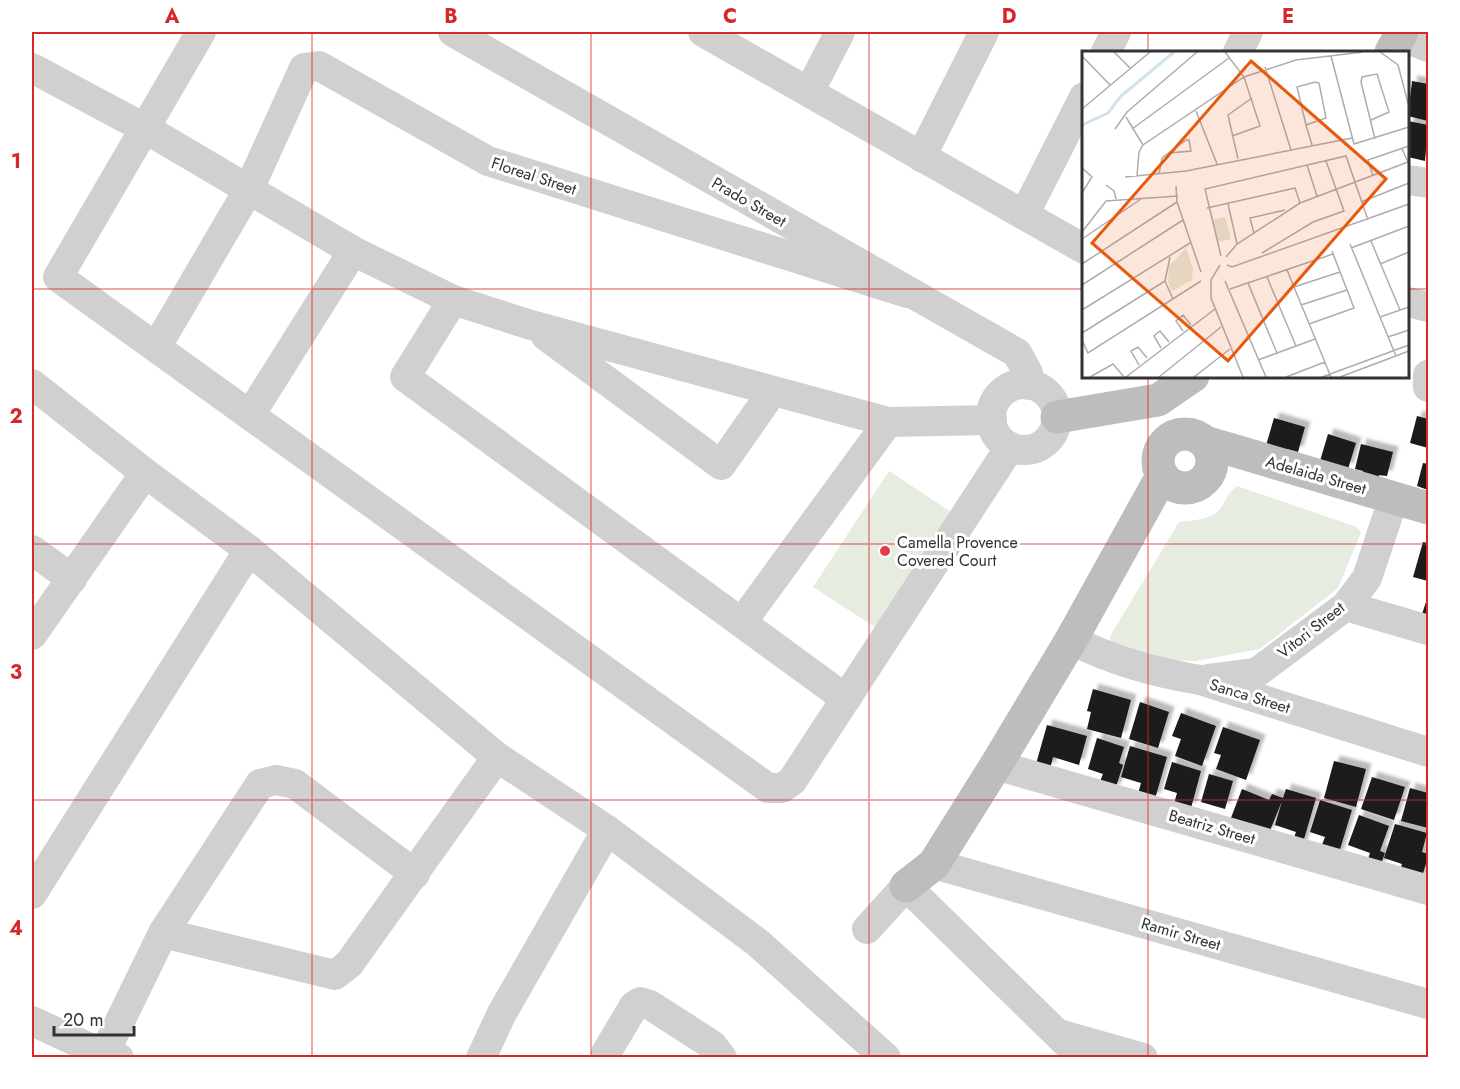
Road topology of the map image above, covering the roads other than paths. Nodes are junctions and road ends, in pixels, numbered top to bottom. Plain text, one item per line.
1 (201, 32) edge
2 (453, 32) edge
3 (703, 32) edge
4 (840, 32) edge
5 (984, 32) edge
6 (1116, 32) edge
7 (1248, 32) edge
8 (1106, 51) edge
9 (1238, 51) edge
10 (34, 76) edge
11 (809, 92) junction
12 (1082, 99) edge
13 (146, 129) junction
14 (921, 157) junction
15 (1409, 180) edge
16 (1428, 183) edge
17 (249, 189) junction
18 (1024, 215) junction
19 (1082, 248) edge
20 (353, 251) junction
21 (907, 293) junction
22 (453, 300) junction
23 (1409, 302) edge
24 (1428, 307) edge
25 (531, 325) junction
26 (157, 346) junction
27 (1428, 375) edge
28 (1190, 378) edge
29 (32, 384) edge
30 (1028, 385) junction
31 (1428, 387) edge
32 (772, 392) junction
33 (1158, 400) junction
34 (250, 415) junction
35 (1057, 417) junction
36 (992, 420) junction
37 (888, 422) junction
38 (1190, 439) junction
39 (1010, 447) junction
40 (145, 473) junction
41 (1162, 476) junction
42 (1394, 497) junction
43 (1428, 507) edge
44 (32, 550) edge
45 (249, 550) junction
46 (72, 579) junction
47 (1346, 606) junction
48 (742, 622) junction
49 (1428, 630) edge
50 (32, 635) edge
51 (1071, 640) junction
52 (1200, 680) junction
53 (846, 699) junction
54 (1428, 752) edge
55 (497, 757) junction
56 (996, 765) junction
57 (607, 830) junction
58 (934, 864) junction
59 (415, 874) junction
60 (906, 886) junction
61 (1428, 890) edge
62 (32, 894) edge
63 (867, 929) dead end
64 (163, 933) junction
65 (1428, 1004) edge
66 (32, 1021) edge
67 (1062, 1035) junction
68 (108, 1056) edge
69 (882, 1056) edge
70 (481, 1058) edge
71 (608, 1058) edge
72 (722, 1058) edge
73 (1082, 1058) edge
74 (1143, 1058) edge

1 - 13 street
2 - 21 street, Prado Street
3 - 11 street
4 - 11 street
5 - 14 street
6 - 8 street
7 - 9 street
10 - 13 street
11 - 14 street
12 - 18 street
13 - 17 street
13 - 26 street
14 - 18 street
15 - 16 street
17 - 20 street
17 - 21 street, Floreal Street
17 - 26 street
18 - 19 street
20 - 22 street
20 - 34 street
21 - 30 street, Prado Street
22 - 25 street
22 - 48 street
23 - 24 street
25 - 32 street
25 - 32 street
26 - 34 street
27 - 31 street
28 - 33 street
29 - 40 street
30 - 35 street
30 - 36 street
32 - 37 street
33 - 35 street
33 - 38 street
34 - 53 street
35 - 39 street
36 - 37 street
36 - 39 street
37 - 48 street
38 - 41 street
38 - 41 street
38 - 42 street, Adelaida Street
39 - 53 street
40 - 45 street
40 - 46 street
41 - 51 street
42 - 43 street, Adelaida Street
42 - 47 street, Vitori Street
44 - 46 street
45 - 55 street
45 - 62 street
46 - 50 street
47 - 49 street
47 - 52 street, Vitori Street
48 - 53 street
51 - 52 street, Sanca Street
51 - 56 street
52 - 54 street, Sanca Street
55 - 57 street
55 - 59 street
56 - 58 street
56 - 61 street, Beatriz Street
57 - 69 street
57 - 70 street
58 - 60 street
58 - 65 street, Ramir Street
59 - 64 street
59 - 64 street
60 - 63 street
60 - 67 street
64 - 68 street
66 - 68 street
67 - 73 street
67 - 74 street
71 - 72 street

